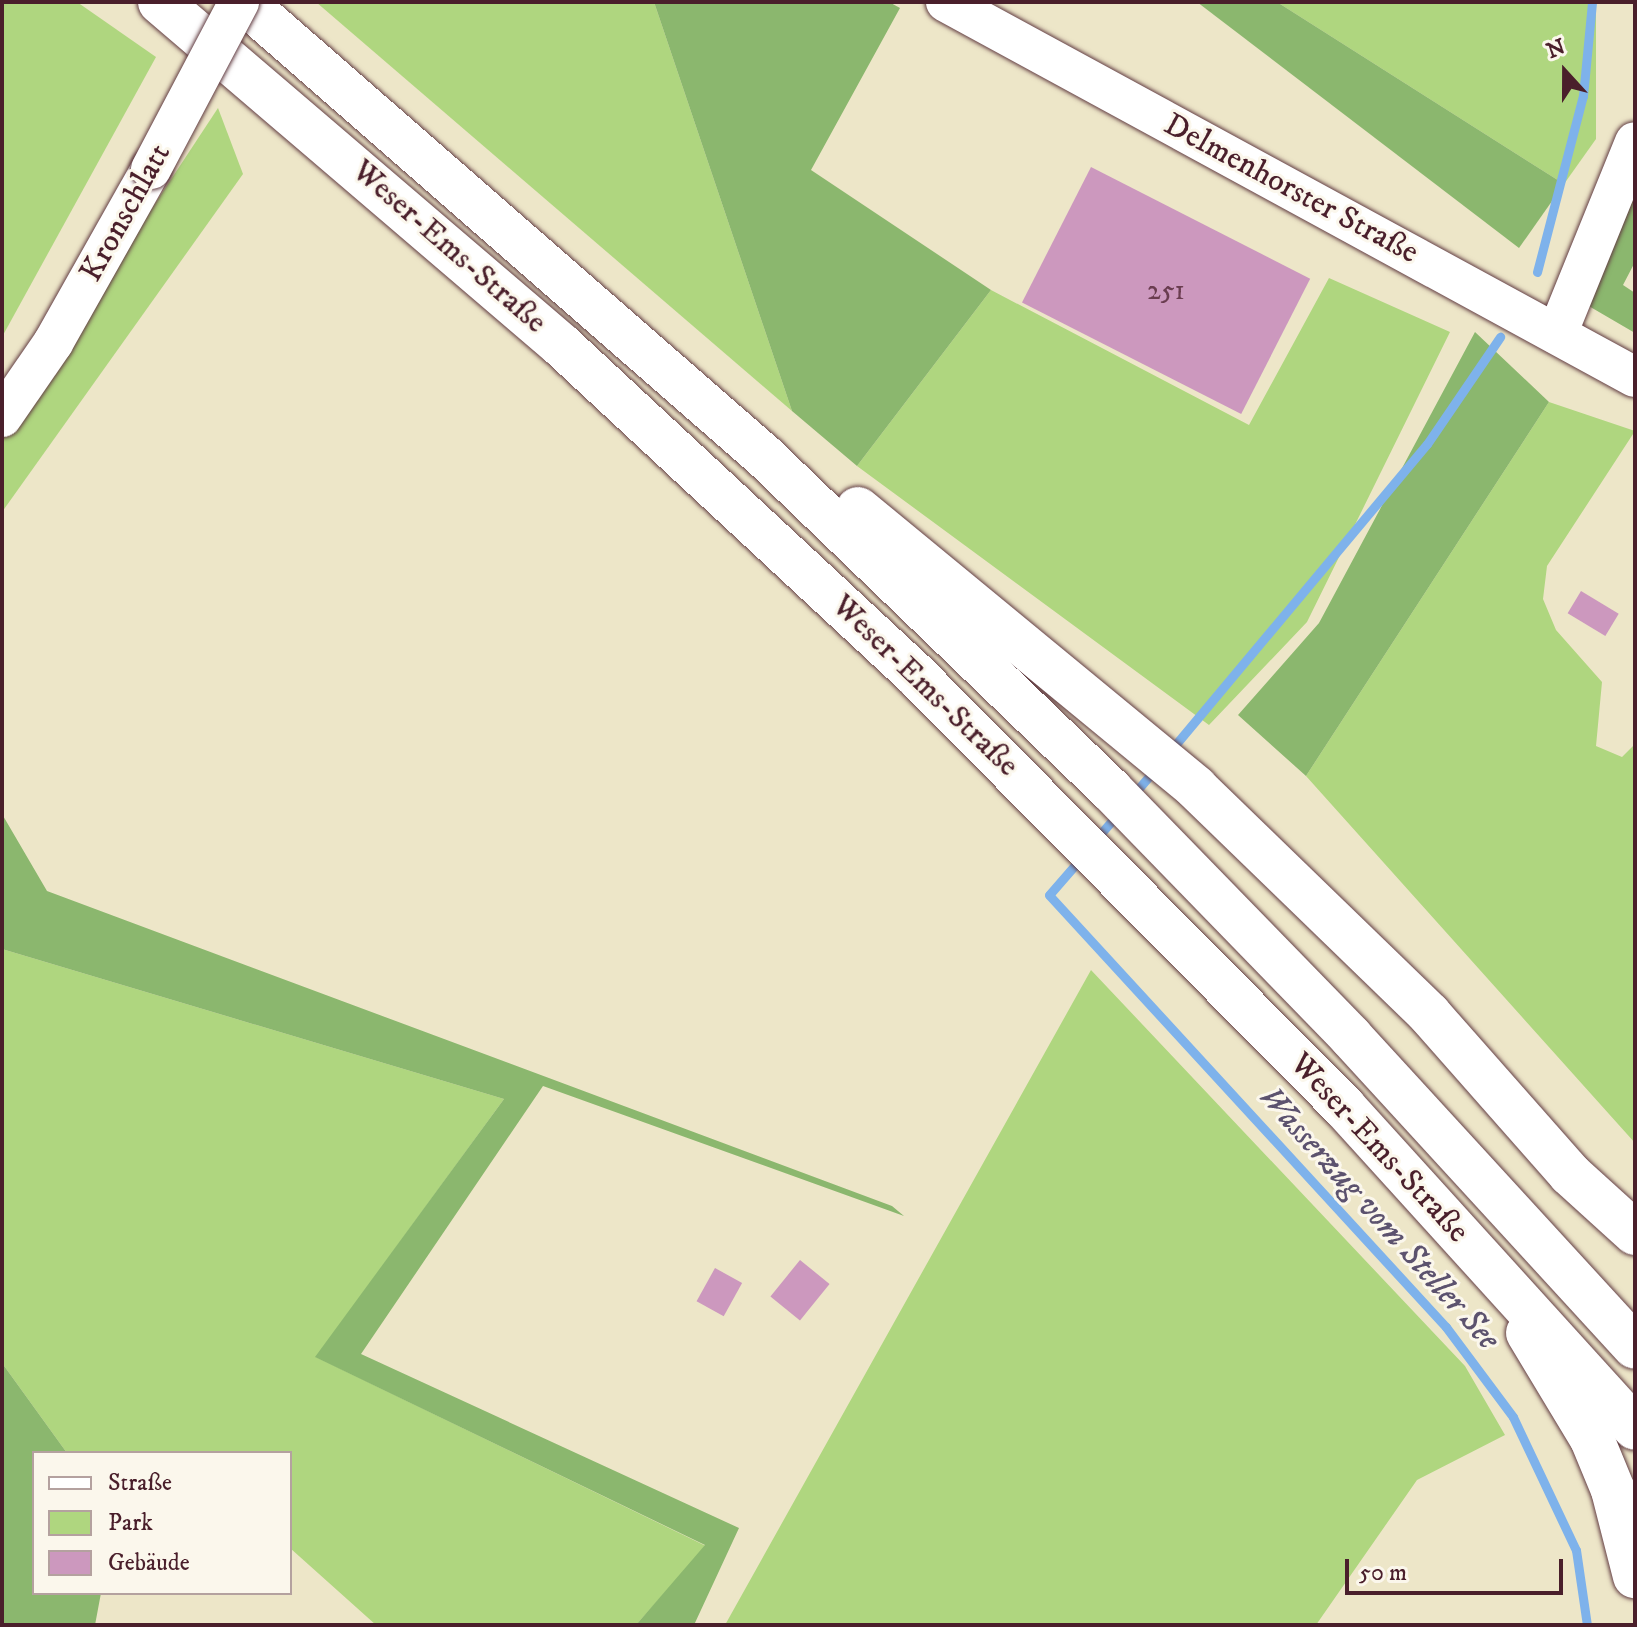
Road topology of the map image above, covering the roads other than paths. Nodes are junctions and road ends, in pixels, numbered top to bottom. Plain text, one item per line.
1 (160, 2) edge
2 (242, 2) edge
3 (946, 2) edge
4 (1635, 142) edge
5 (1557, 334) junction
6 (1635, 377) edge
7 (2, 417) edge
8 (765, 457) junction
9 (1635, 1233) edge
10 (1502, 1280) junction
11 (1635, 1347) edge
12 (1635, 1428) edge
13 (1635, 1576) edge

1 - 10 highway, Weser-Ems-Straße
2 - 7 street, Kronschlatt, bridge
2 - 8 highway, Weser-Ems-Straße
3 - 5 street, Delmenhorster Straße
4 - 5 street
5 - 6 street, Delmenhorster Straße
8 - 9 highway
8 - 11 highway, Weser-Ems-Straße
10 - 12 highway, Weser-Ems-Straße
10 - 13 highway

